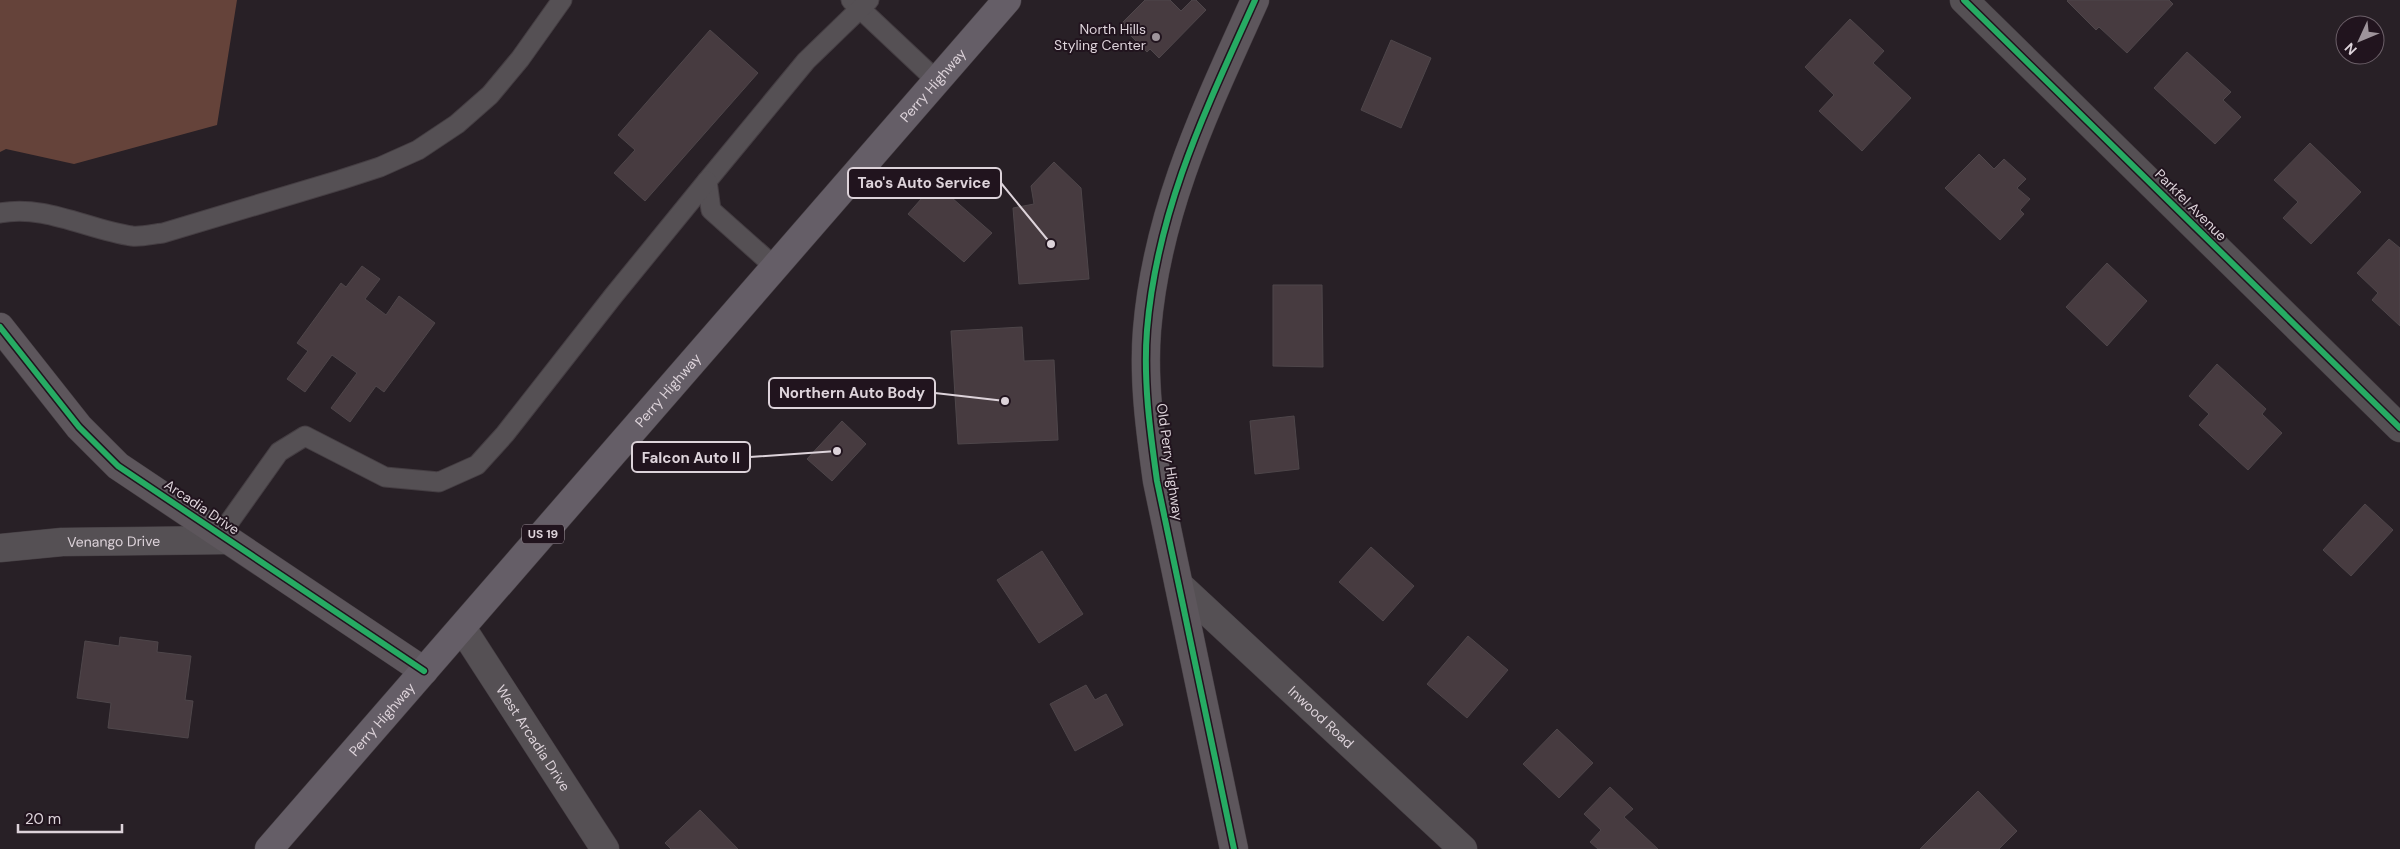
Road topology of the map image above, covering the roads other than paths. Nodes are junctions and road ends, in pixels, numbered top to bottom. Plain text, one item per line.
1 (562, 0) edge
2 (1007, 0) edge
3 (1255, 0) edge
4 (1964, 0) edge
5 (860, 3) edge
6 (937, 81) junction
7 (707, 182) junction
8 (0, 213) edge
9 (775, 267) junction
10 (0, 327) edge
11 (2400, 428) edge
12 (224, 537) junction
13 (0, 548) edge
14 (1179, 585) junction
15 (462, 628) junction
16 (424, 671) junction
17 (269, 849) edge
18 (605, 849) edge
19 (1234, 849) edge
20 (1464, 849) edge

1 - 8 lane
2 - 6 main road, Perry Highway / US 19
3 - 14 street, Old Perry Highway
4 - 11 street, Parkfel Avenue
5 - 6 lane
5 - 7 lane
6 - 9 main road, Perry Highway / US 19
7 - 9 lane
7 - 12 lane
9 - 15 main road, Perry Highway / US 19
10 - 12 street, Arcadia Drive
12 - 13 street, Venango Drive
12 - 16 street, Arcadia Drive
14 - 19 street, Old Perry Highway
14 - 20 street, Inwood Road
15 - 16 main road, Perry Highway / US 19
15 - 18 street, West Arcadia Drive
16 - 17 main road, Perry Highway / US 19

